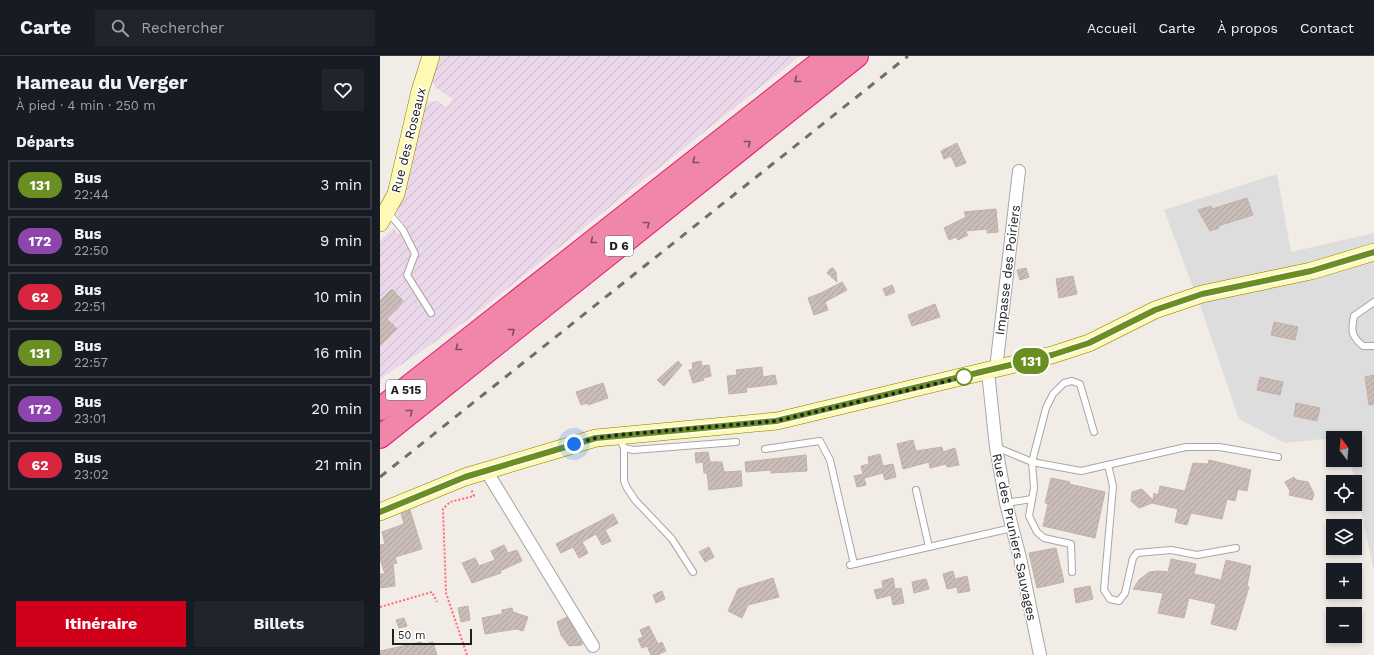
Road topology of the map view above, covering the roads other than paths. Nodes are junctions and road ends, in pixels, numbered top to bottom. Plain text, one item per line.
1 (431, 56) edge
2 (828, 56) edge
3 (857, 56) edge
4 (1019, 171) dead end
5 (383, 217) edge
6 (1374, 252) edge
7 (1374, 302) edge
8 (431, 313) dead end
9 (1374, 346) edge
10 (993, 370) junction
11 (380, 410) edge
12 (1094, 432) dead end
13 (380, 437) edge
14 (621, 442) junction
15 (736, 442) dead end
16 (996, 447) junction
17 (765, 449) dead end
18 (1278, 457) dead end
19 (1032, 462) junction
20 (1108, 465) junction
21 (486, 472) junction
22 (916, 490) dead end
23 (1032, 499) junction
24 (1006, 503) junction
25 (380, 512) edge
26 (1012, 528) junction
27 (929, 547) junction
28 (1236, 548) dead end
29 (693, 572) dead end
30 (1072, 572) dead end
31 (592, 646) dead end
32 (1040, 655) edge

1 - 5 street, Rue des Roseaux
2 -> 11 highway, D 6
13 -> 3 highway, D 6
4 - 10 street, Impasse des Poiriers
5 - 8 lane
6 - 10 street
7 - 9 lane
10 - 14 street
10 - 16 street, Rue des Pruniers Sauvages
12 - 19 lane
14 - 15 lane
14 - 21 street
14 - 29 lane
16 - 19 lane
16 - 24 street, Rue des Pruniers Sauvages
17 - 27 lane
18 - 20 lane
19 - 20 lane
19 - 23 lane
20 - 28 lane
21 - 25 street
21 - 31 street
22 - 27 lane
23 - 24 lane
23 - 30 lane
24 - 26 street, Rue des Pruniers Sauvages
26 - 27 lane
26 - 32 street, Rue des Pruniers Sauvages

